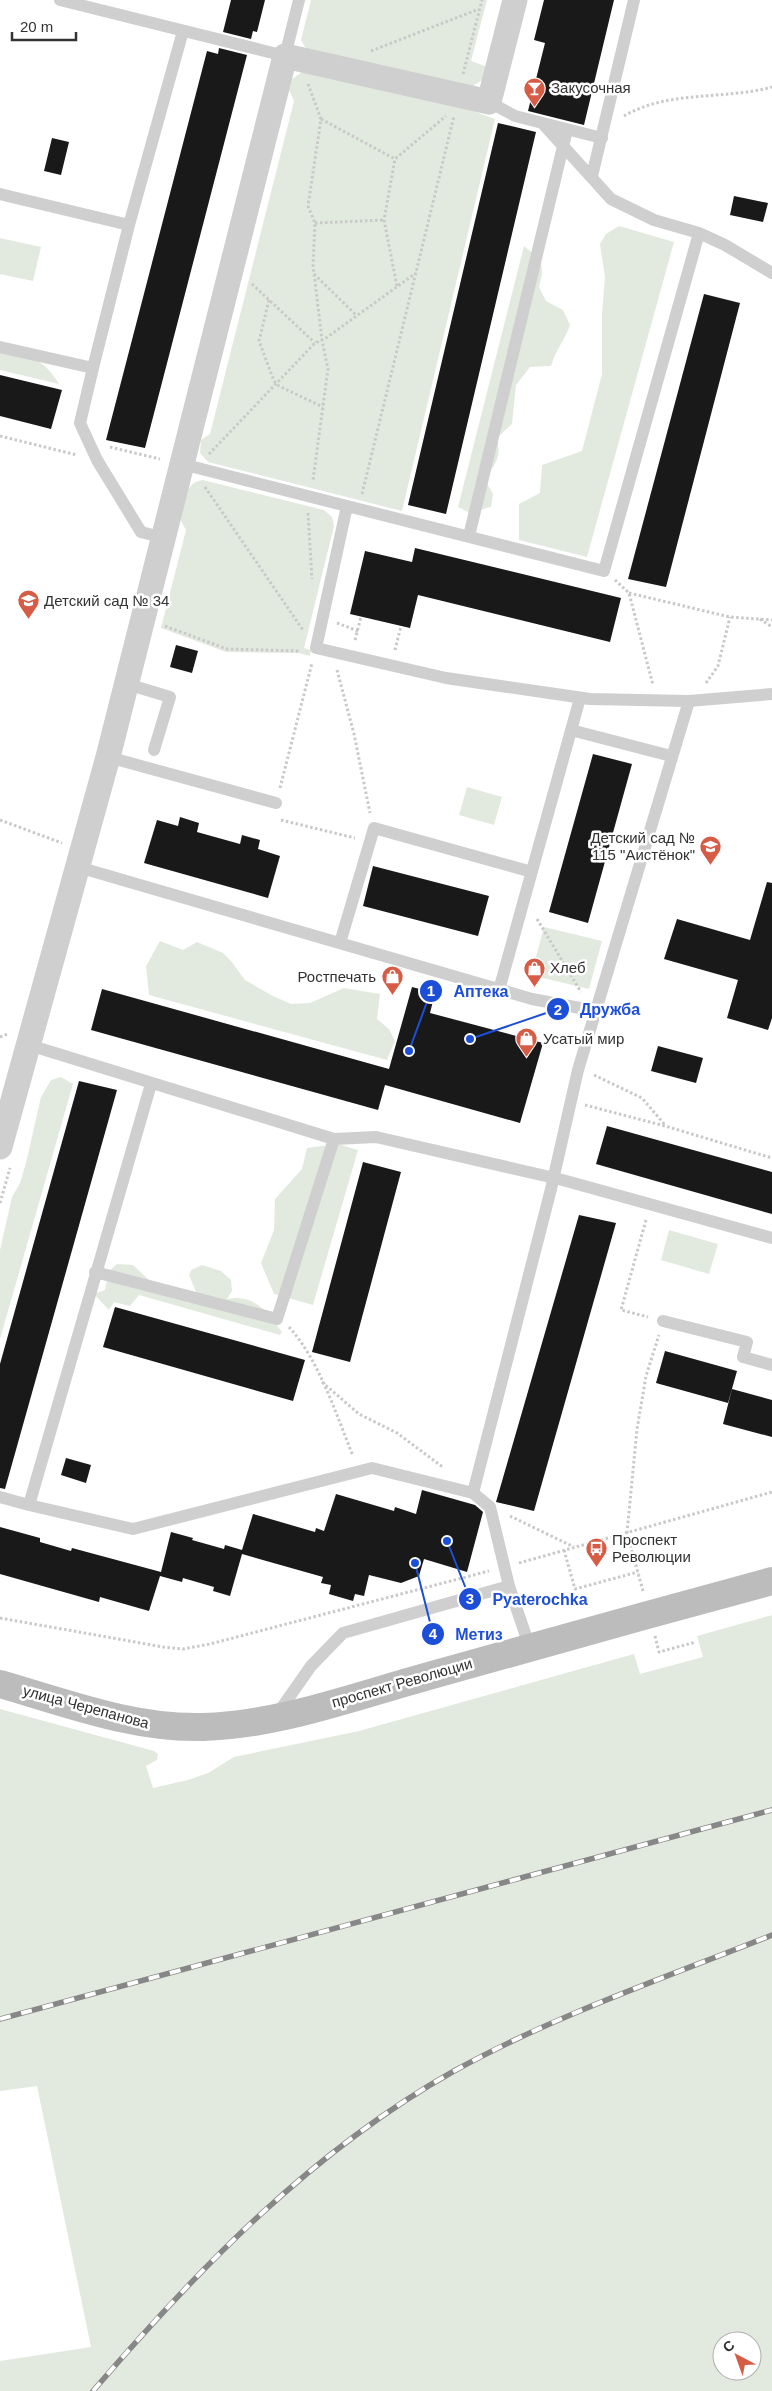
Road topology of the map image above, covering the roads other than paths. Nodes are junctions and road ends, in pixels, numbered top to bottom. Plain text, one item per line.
1 (60, 0) edge
2 (299, 0) edge
3 (515, 0) edge
4 (634, 0) edge
5 (183, 31) junction
6 (286, 56) junction
7 (489, 102) junction
8 (544, 125) junction
9 (567, 130) junction
10 (603, 133) junction
11 (563, 144) junction
12 (592, 176) junction
13 (0, 194) edge
14 (129, 225) junction
15 (698, 233) junction
16 (772, 273) edge
17 (0, 347) edge
18 (93, 368) junction
19 (175, 463) junction
20 (353, 508) junction
21 (469, 536) junction
22 (164, 538) junction
23 (127, 684) junction
24 (772, 694) edge
25 (580, 698) junction
26 (689, 701) junction
27 (571, 730) junction
28 (154, 750) dead end
29 (671, 756) junction
30 (108, 757) junction
31 (276, 803) road end
32 (78, 867) junction
33 (532, 872) junction
34 (340, 943) junction
35 (499, 990) junction
36 (594, 1010) junction
37 (29, 1045) junction
38 (151, 1084) junction
39 (334, 1139) junction
40 (0, 1148) edge
41 (554, 1178) junction
42 (772, 1238) edge
43 (95, 1272) junction
44 (663, 1321) road end
45 (772, 1365) edge
46 (473, 1493) junction
47 (0, 1497) edge
48 (29, 1505) junction
49 (772, 1581) edge
50 (509, 1586) junction
51 (530, 1648) junction
52 (0, 1684) edge
53 (276, 1716) junction
54 (203, 1727) joint

1 - 5 lane
2 - 6 lane
3 - 7 street
4 - 10 lane
5 - 6 lane
5 - 14 lane
6 - 7 street
6 - 19 street
7 - 8 lane
8 - 9 lane
8 - 11 lane
9 - 10 lane
9 - 11 lane
10 - 12 lane
11 - 12 lane
11 - 21 lane
12 - 15 lane
13 - 14 lane
14 - 18 lane
15 - 16 lane
15 - 21 lane
17 - 18 lane
18 - 22 lane
19 - 20 lane
19 - 22 street
20 - 21 lane
20 - 25 lane
22 - 23 street
23 - 28 lane
23 - 30 street
24 - 26 lane
25 - 26 lane
25 - 27 lane
26 - 29 lane
27 - 29 lane
27 - 33 lane
29 - 36 lane
30 - 31 lane
30 - 32 street
32 - 34 lane
32 - 37 street
33 - 34 lane
33 - 35 lane
34 - 35 lane
35 - 36 lane
36 - 41 lane
37 - 38 lane
37 - 40 street
38 - 39 lane
38 - 43 lane
39 - 41 lane
39 - 43 lane
41 - 42 lane
41 - 46 lane
43 - 48 lane
44 - 45 lane
46 - 48 lane
46 - 50 lane
47 - 48 lane
49 - 51 main road, проспект Революции
50 - 51 lane
50 - 53 lane
51 - 53 main road, проспект Революции
52 - 54 main road, улица Черепанова
53 - 54 main road, проспект Революции

